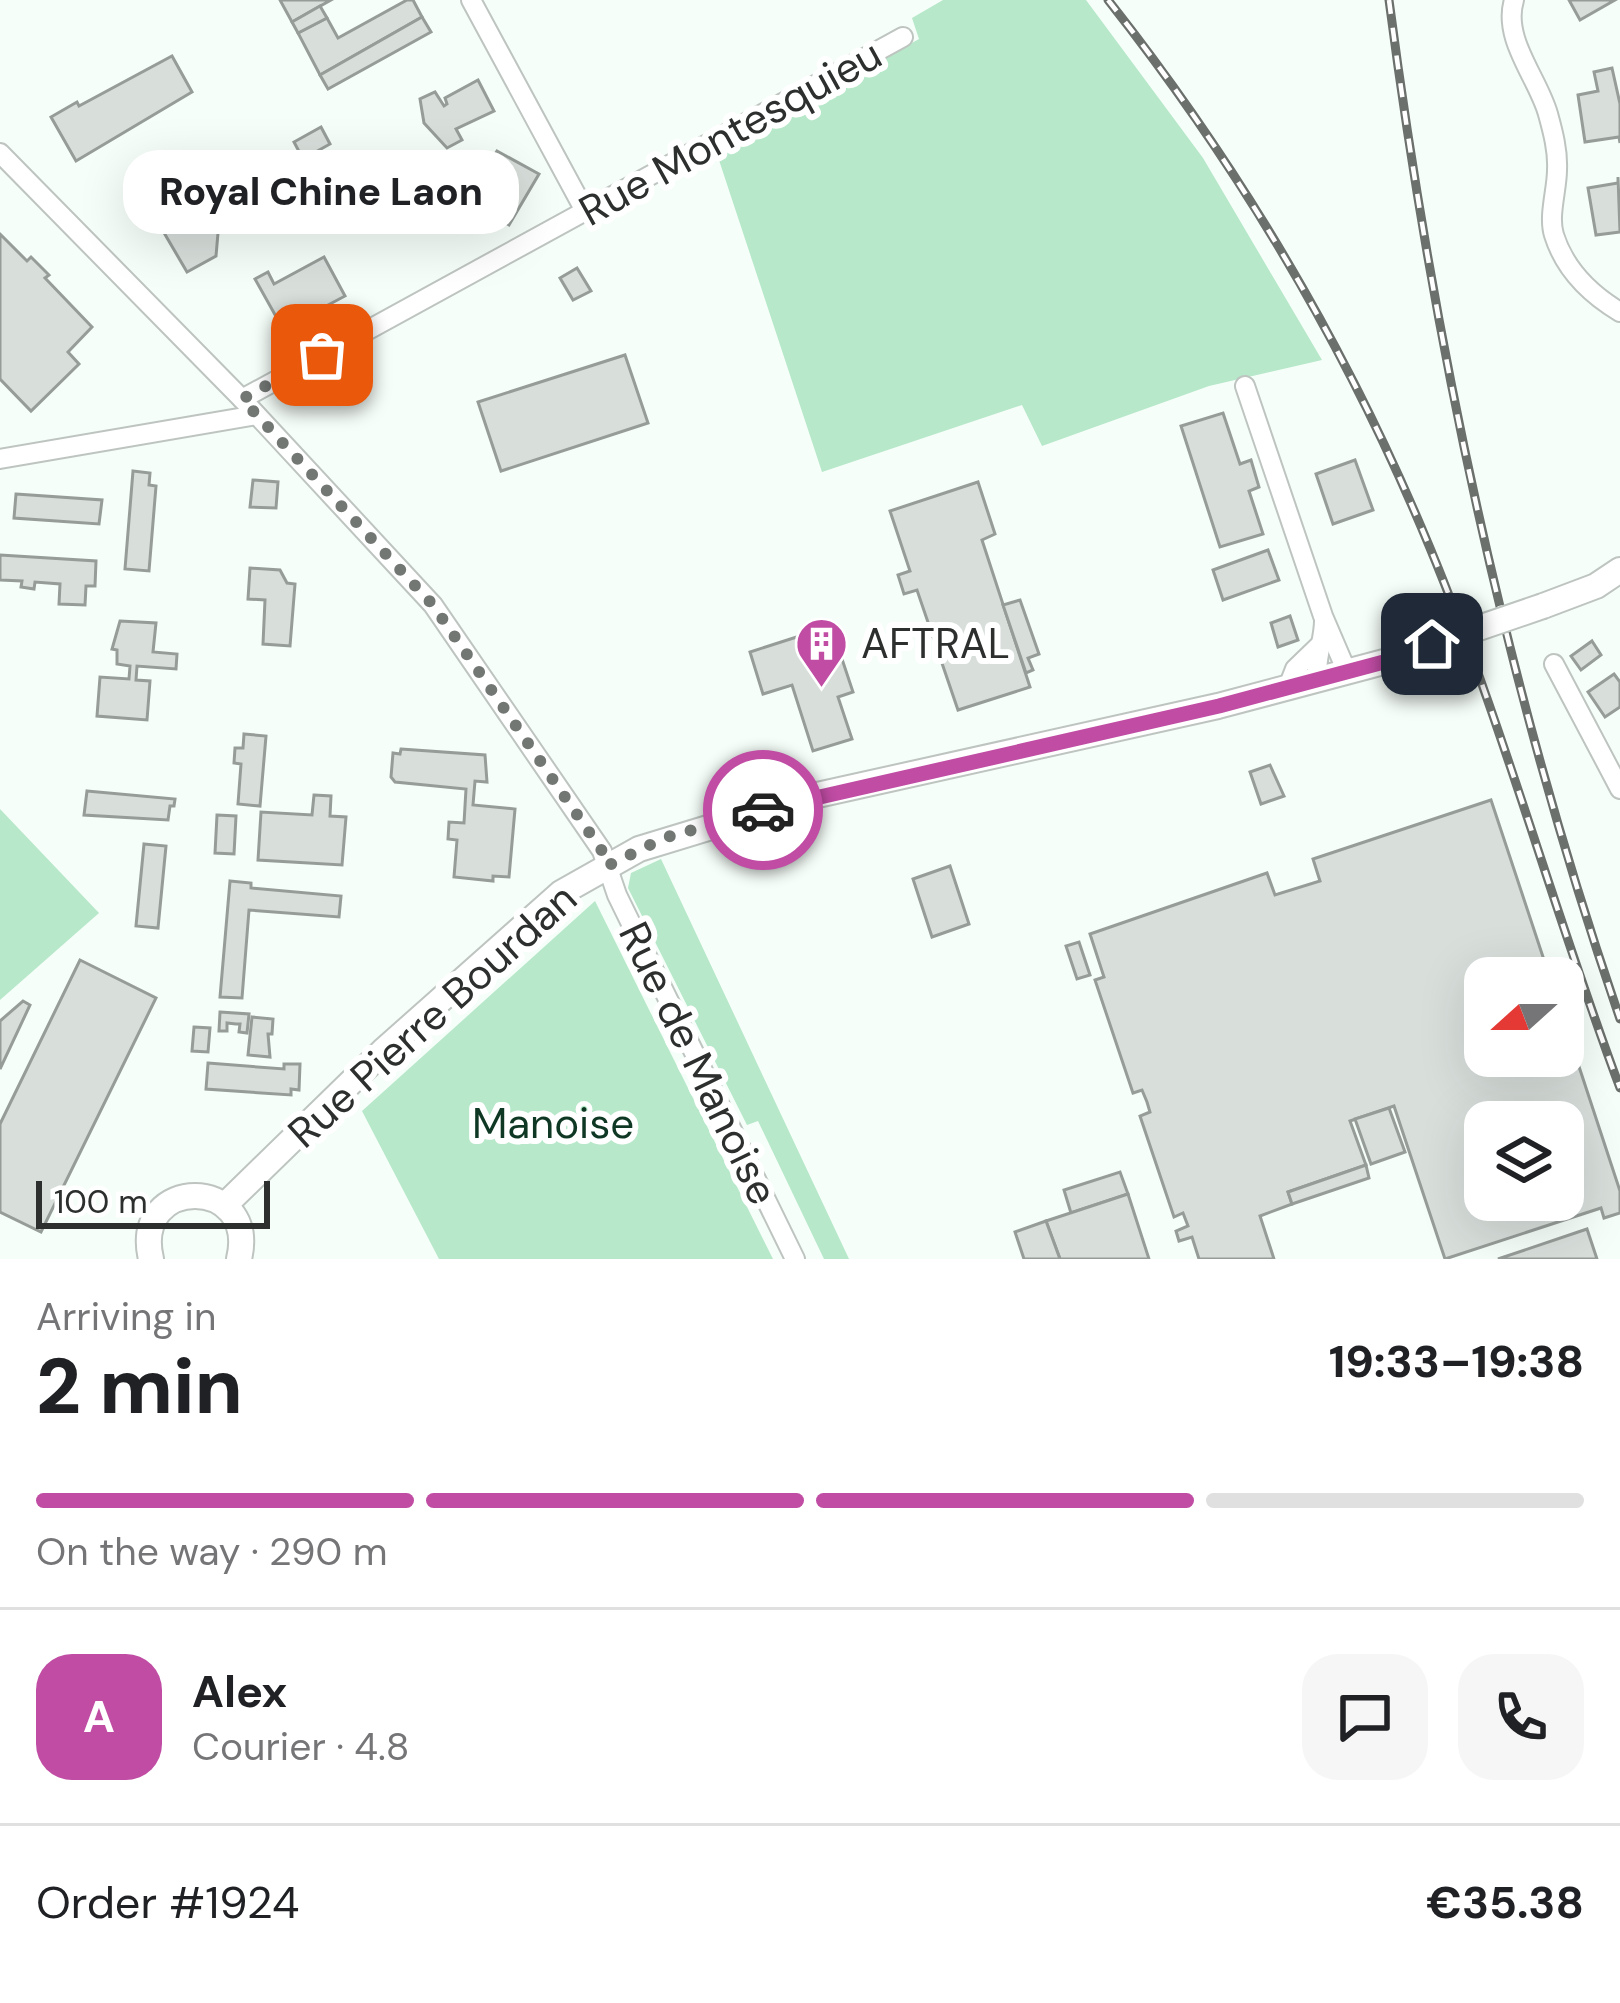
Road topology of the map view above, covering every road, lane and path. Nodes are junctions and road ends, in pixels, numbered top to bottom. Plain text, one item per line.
1 (471, 0) edge
2 (1514, 0) edge
3 (902, 38) dead end
4 (0, 153) edge
5 (585, 211) junction
6 (1620, 312) edge
7 (1245, 386) dead end
8 (242, 399) junction
9 (256, 415) junction
10 (0, 459) edge
11 (1620, 571) edge
12 (1324, 616) junction
13 (1324, 641) junction
14 (1554, 664) dead end
15 (1347, 672) junction
16 (1318, 679) junction
17 (1288, 687) junction
18 (1620, 789) edge
19 (607, 866) junction
20 (225, 1205) junction
21 (151, 1259) edge
22 (239, 1259) edge
23 (795, 1259) edge

1 - 5 street
2 - 6 street
3 - 5 street, Rue Montesquieu
4 - 8 street, Rue de Manoise
5 - 8 street, Rue Montesquieu
7 - 12 street
8 - 9 street, Rue de Manoise
9 - 10 street
9 - 19 street, Rue de Manoise
11 - 15 street, Rue Pierre Bourdan, bridge
12 - 13 street
12 - 15 street
13 - 16 street
13 - 17 street
14 - 18 street
15 - 16 street, Rue Pierre Bourdan
16 - 17 street, Rue Pierre Bourdan
17 - 19 street, Rue Pierre Bourdan
19 - 20 street, Rue Pierre Bourdan
19 - 23 street, Rue de Manoise
20 - 21 street
20 - 22 street

